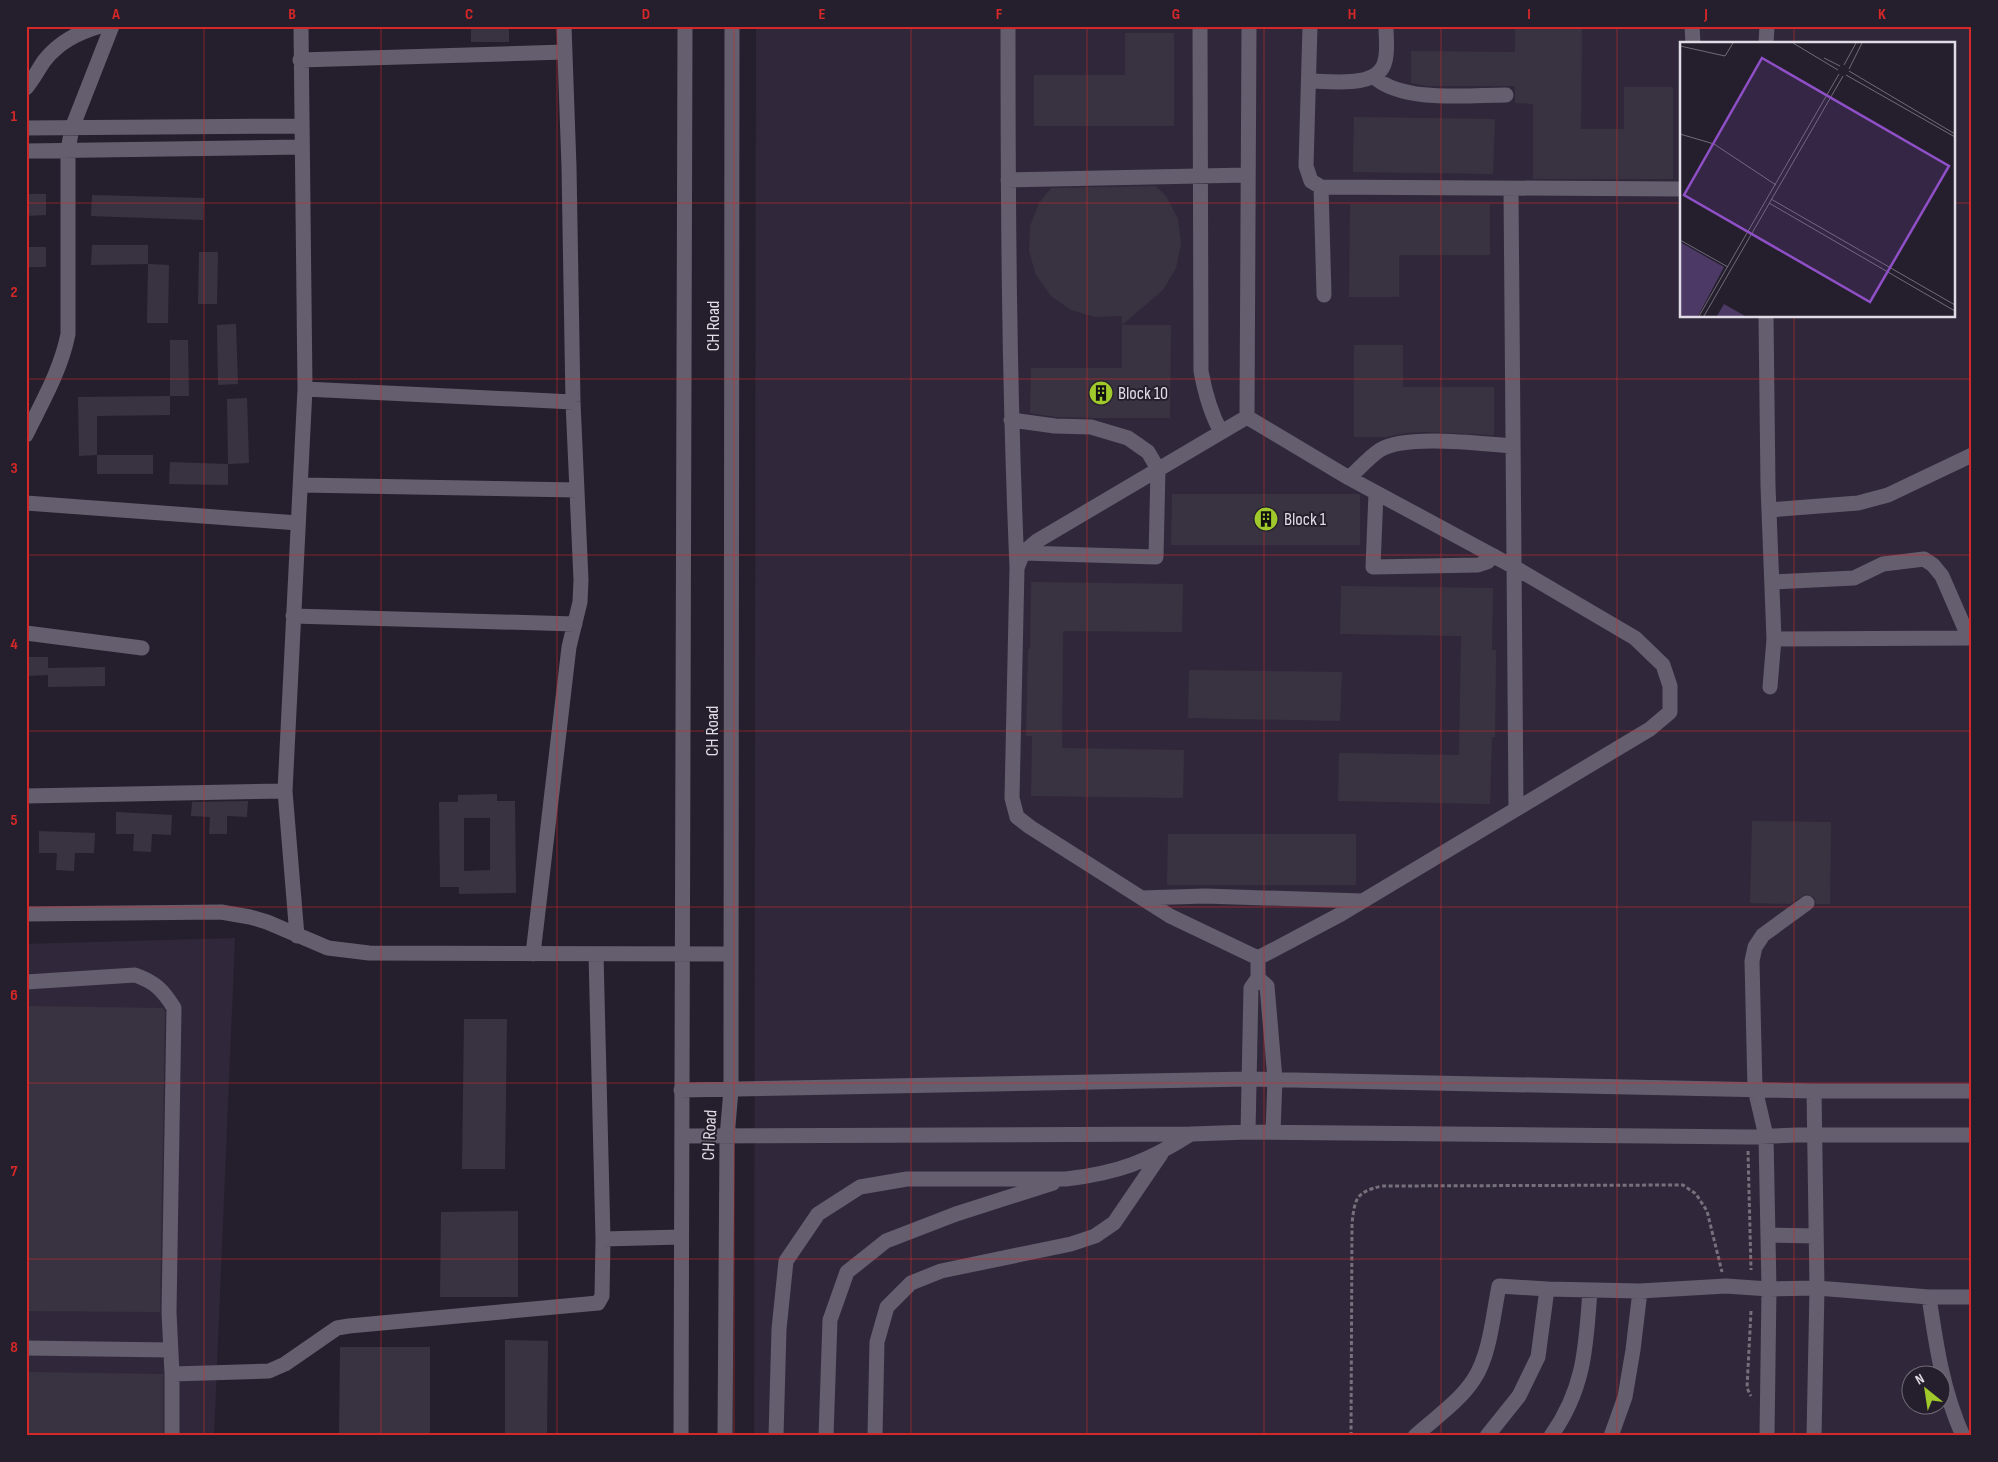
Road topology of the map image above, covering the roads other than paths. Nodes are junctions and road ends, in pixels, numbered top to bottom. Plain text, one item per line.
1 (100, 26) edge
2 (112, 26) edge
3 (301, 26) edge
4 (564, 26) edge
5 (684, 26) edge
6 (732, 26) edge
7 (1008, 26) edge
8 (1200, 26) edge
9 (1249, 26) edge
10 (1310, 26) edge
11 (1386, 26) edge
12 (1692, 26) edge
13 (1767, 26) edge
14 (1693, 42) edge
15 (1766, 42) edge
16 (565, 52) junction
17 (300, 60) junction
18 (1374, 77) junction
19 (1309, 81) junction
20 (26, 88) edge
21 (1506, 95) dead end
22 (301, 126) junction
23 (26, 128) edge
24 (72, 128) junction
25 (301, 148) junction
26 (68, 150) junction
27 (26, 151) edge
28 (1248, 175) junction
29 (1200, 177) junction
30 (1008, 180) junction
31 (1321, 187) junction
32 (1511, 189) junction
33 (1680, 189) edge
34 (1324, 295) dead end
35 (1766, 318) edge
36 (305, 389) junction
37 (573, 402) junction
38 (1247, 417) junction
39 (1011, 420) junction
40 (1221, 432) junction
41 (26, 435) edge
42 (1513, 446) junction
43 (1972, 454) edge
44 (1158, 469) junction
45 (1349, 478) junction
46 (301, 485) junction
47 (578, 490) junction
48 (1376, 493) junction
49 (26, 503) edge
50 (1769, 510) junction
51 (298, 523) junction
52 (1024, 554) junction
53 (1494, 556) junction
54 (1514, 567) junction
55 (1017, 568) junction
56 (1772, 582) junction
57 (294, 616) junction
58 (575, 624) junction
59 (26, 633) edge
60 (1970, 638) edge
61 (1774, 639) junction
62 (142, 648) dead end
63 (1770, 687) dead end
64 (285, 791) junction
65 (26, 796) edge
66 (1516, 808) junction
67 (1142, 898) junction
68 (1362, 901) junction
69 (1807, 903) dead end
70 (26, 914) edge
71 (297, 936) junction
72 (532, 954) junction
73 (596, 954) junction
74 (682, 954) junction
75 (730, 954) junction
76 (1258, 958) junction
77 (1258, 978) junction
78 (26, 982) edge
79 (1249, 1079) junction
80 (1275, 1079) junction
81 (1754, 1089) junction
82 (681, 1090) junction
83 (731, 1090) junction
84 (1814, 1091) junction
85 (1972, 1092) edge
86 (1248, 1132) junction
87 (1272, 1132) junction
88 (1192, 1134) junction
89 (1972, 1134) edge
90 (1814, 1135) junction
91 (682, 1136) junction
92 (1766, 1136) junction
93 (727, 1137) junction
94 (1161, 1154) junction
95 (1066, 1179) junction
96 (1768, 1235) junction
97 (1816, 1236) junction
98 (681, 1237) junction
99 (604, 1238) junction
100 (1818, 1288) junction
101 (1769, 1289) junction
102 (1547, 1290) junction
103 (1590, 1290) junction
104 (1640, 1291) junction
105 (1929, 1297) junction
106 (1972, 1297) edge
107 (26, 1348) edge
108 (171, 1350) junction
109 (172, 1374) junction
110 (172, 1436) edge
111 (681, 1436) edge
112 (725, 1436) edge
113 (776, 1436) edge
114 (826, 1436) edge
115 (875, 1436) edge
116 (1415, 1436) edge
117 (1487, 1436) edge
118 (1551, 1436) edge
119 (1611, 1436) edge
120 (1767, 1436) edge
121 (1814, 1436) edge
122 (1963, 1436) edge

1 - 20 street
2 - 24 street
3 - 17 street
4 - 16 street
5 - 74 street, CH Road
6 - 75 street, CH Road
7 - 30 street
8 - 29 street
9 - 28 street
10 - 19 street
11 - 18 street
12 - 14 street
13 - 15 street
16 - 17 street
16 - 37 street
17 - 22 street
18 - 19 street
18 - 21 street
19 - 31 street
22 - 24 street
22 - 25 street
23 - 24 street
24 - 26 street
25 - 26 street
25 - 36 street
26 - 27 street
26 - 41 street
28 - 29 street
28 - 38 street
29 - 30 street
29 - 40 street
30 - 39 street
31 - 32 street
31 - 34 street
32 - 33 street
32 - 42 street
35 - 50 street
36 - 37 street
36 - 46 street
37 - 47 street
38 - 40 street
38 - 45 street
39 - 44 street
39 - 55 street
40 - 44 street
42 - 45 street
42 - 54 street
43 - 50 street
44 - 52 street
44 - 52 street
45 - 48 street
46 - 47 street
46 - 51 street
47 - 58 street
48 - 53 street
48 - 53 street
49 - 51 street
50 - 56 street
51 - 57 street
52 - 55 street
53 - 54 street
54 - 66 street
54 - 66 street
55 - 67 street
56 - 60 street
56 - 61 street
57 - 58 street
57 - 64 street
58 - 72 street
59 - 62 street
60 - 61 street
61 - 63 street
64 - 65 street
64 - 71 street
66 - 68 street
67 - 68 street
67 - 76 street
68 - 76 street
69 - 81 street
70 - 71 street
71 - 72 street
72 - 73 street
73 - 74 street
73 - 99 street
74 - 75 street
74 - 82 street, CH Road
75 - 83 street, CH Road
76 - 77 street
77 - 79 street
77 - 80 street
78 - 108 street
79 - 80 street
79 - 83 street
79 - 86 street
80 - 81 street
80 - 87 street
81 - 84 street
81 - 92 street
82 - 83 street
82 - 91 street, CH Road
83 - 93 street, CH Road
84 - 85 street
84 - 90 street
86 - 87 street
86 - 88 street
87 - 92 street
88 - 93 street
88 - 94 street
89 - 90 street
90 - 92 street
90 - 97 street
91 - 93 street
91 - 98 street, CH Road
92 - 96 street
93 - 112 street, CH Road
94 - 95 street
94 - 115 street
95 - 113 street
95 - 114 street
96 - 97 street
96 - 101 street
97 - 100 street
98 - 99 street
98 - 111 street, CH Road
99 - 109 street
100 - 101 street
100 - 105 street
100 - 121 street
101 - 104 street
101 - 120 street
102 - 103 street
102 - 116 street
102 - 117 street
103 - 104 street
103 - 118 street
104 - 119 street
105 - 106 street
105 - 122 street
107 - 108 street
108 - 109 street
109 - 110 street

